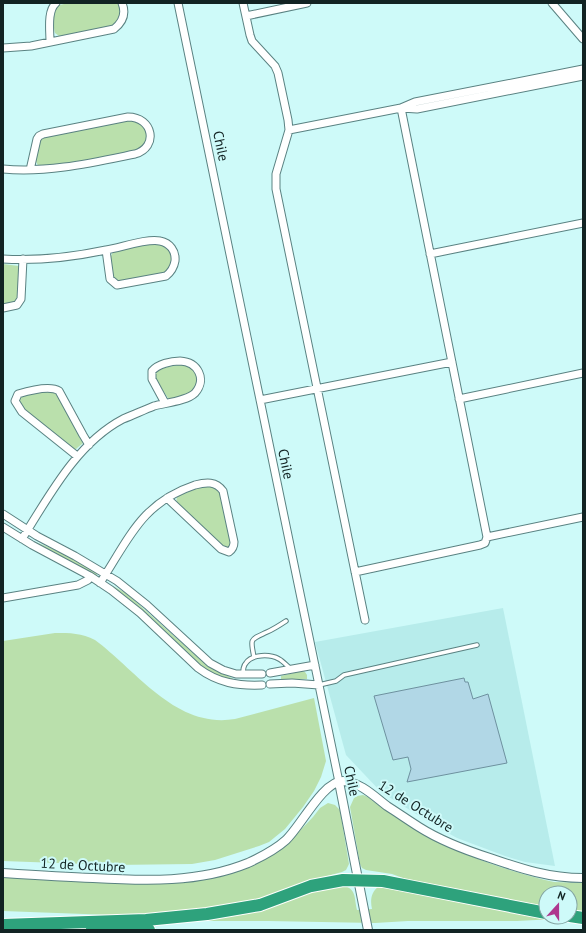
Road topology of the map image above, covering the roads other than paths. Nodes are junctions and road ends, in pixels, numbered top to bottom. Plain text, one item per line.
1 (56, 3) edge
2 (122, 3) edge
3 (178, 3) edge
4 (243, 3) edge
5 (307, 3) edge
6 (552, 3) edge
7 (246, 16) junction
8 (583, 39) edge
9 (50, 42) junction
10 (3, 48) edge
11 (583, 69) edge
12 (583, 76) edge
13 (401, 108) junction
14 (289, 130) junction
15 (3, 169) edge
16 (30, 170) junction
17 (583, 223) edge
18 (106, 250) junction
19 (430, 254) junction
20 (3, 259) edge
21 (23, 259) junction
22 (3, 308) edge
23 (452, 362) junction
24 (583, 373) edge
25 (317, 389) junction
26 (459, 399) junction
27 (260, 400) junction
28 (165, 403) junction
29 (90, 444) junction
30 (78, 456) junction
31 (167, 498) junction
32 (3, 514) edge
33 (583, 517) edge
34 (3, 527) edge
35 (28, 530) junction
36 (487, 537) junction
37 (22, 539) junction
38 (355, 572) junction
39 (106, 574) junction
40 (90, 576) junction
41 (100, 583) junction
42 (3, 598) edge
43 (286, 620) dead end
44 (365, 620) dead end
45 (477, 645) dead end
46 (254, 658) junction
47 (315, 665) junction
48 (292, 670) junction
49 (262, 674) dead end
50 (243, 675) junction
51 (262, 685) dead end
52 (319, 685) junction
53 (235, 686) junction
54 (339, 782) junction
55 (3, 874) edge
56 (583, 878) edge
57 (358, 880) junction
58 (538, 911) edge
59 (3, 926) edge
60 (149, 930) edge
61 (368, 930) edge

1 - 9 street
2 - 9 street
3 - 27 street, Chile
4 - 7 street
5 - 7 street
6 - 8 street
7 - 14 street
9 - 10 street
11 - 13 street
12 - 13 street
13 - 14 street
13 - 19 street
14 - 25 street
15 - 16 street
16 - 16 street
17 - 19 street
18 - 18 street
18 - 21 street
19 - 23 street
20 - 21 street
21 - 22 street
23 - 25 street
23 - 26 street
24 - 26 street
25 - 27 street
25 - 38 street
26 - 36 street
27 - 47 street, Chile
28 - 28 street
28 - 29 street
29 - 30 street
29 - 30 street
30 - 35 street
31 - 31 street
31 - 39 street
32 - 35 street
33 - 36 street
34 - 37 street
35 - 37 street
35 - 39 street
36 - 38 street
37 - 40 street
38 - 44 street
39 - 41 street
39 - 50 street
40 - 41 street
40 - 42 street
41 - 53 street
43 - 46 lane
45 - 52 lane
46 - 48 lane
46 - 50 lane
47 - 48 street
47 - 52 street, Chile
48 - 52 street
49 - 50 street
50 - 53 street
51 - 53 street
52 - 54 street, Chile
54 - 55 street, 12 de Octubre
54 - 56 street, 12 de Octubre
54 - 57 street, Chile
57 - 58 highway
57 - 59 highway
57 - 61 street, Chile
59 - 60 highway

